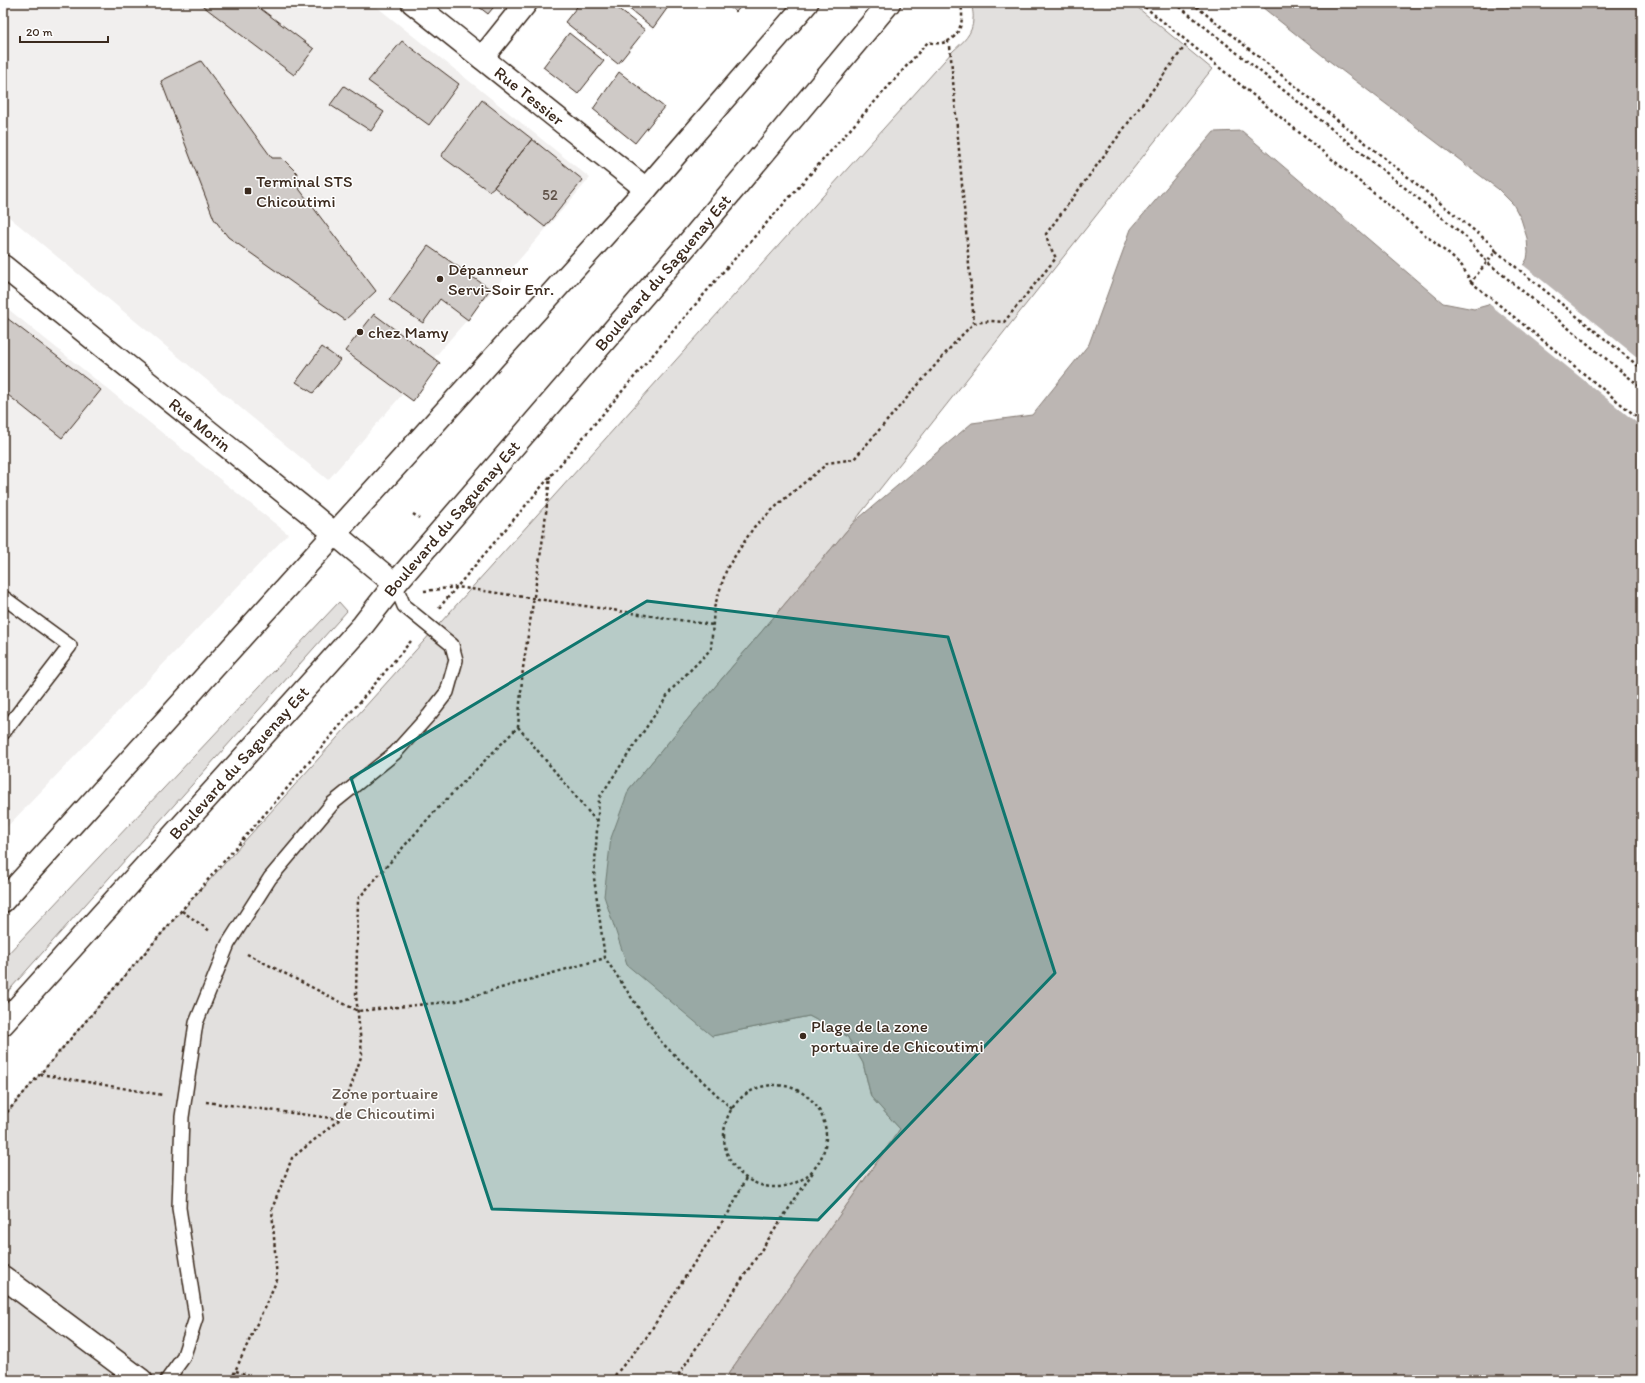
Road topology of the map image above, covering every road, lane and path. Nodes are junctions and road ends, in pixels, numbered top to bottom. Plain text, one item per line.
1 (413, 3) edge
2 (526, 3) edge
3 (807, 3) edge
4 (889, 3) edge
5 (962, 3) edge
6 (1140, 3) edge
7 (1175, 3) edge
8 (1192, 3) edge
9 (947, 41) junction
10 (1188, 42) junction
11 (482, 58) junction
12 (646, 188) junction
13 (1496, 251) junction
14 (1487, 262) junction
15 (3, 266) edge
16 (1471, 282) junction
17 (974, 323) junction
18 (1642, 369) edge
19 (1642, 388) edge
20 (1642, 421) edge
21 (550, 476) junction
22 (335, 534) junction
23 (395, 584) junction
24 (457, 587) junction
25 (3, 597) edge
26 (534, 598) junction
27 (425, 623) junction
28 (713, 625) junction
29 (518, 727) junction
30 (3, 733) edge
31 (598, 822) junction
32 (3, 901) edge
33 (182, 911) junction
34 (228, 944) junction
35 (605, 958) junction
36 (358, 1011) junction
37 (3, 1024) edge
38 (732, 1109) junction
39 (3, 1117) edge
40 (816, 1167) junction
41 (746, 1178) junction
42 (3, 1277) edge
43 (236, 1371) junction
44 (140, 1380) edge
45 (167, 1380) edge
46 (231, 1380) edge
47 (251, 1380) edge
48 (611, 1380) edge
49 (675, 1380) edge

1 - 11 main road, Rue Tessier
2 - 11 main road
3 - 12 main road
4 - 23 main road, Boulevard du Saguenay Est
5 - 9 path
6 - 10 path
7 - 14 path
8 - 13 path
9 - 17 path
9 - 21 path
10 - 16 path
10 - 17 path
11 - 12 main road, Rue Tessier
12 - 22 main road
13 - 14 path
13 - 18 path
14 - 16 path
14 - 19 path
15 - 22 main road, Rue Morin
16 - 20 path
17 - 28 path
21 - 24 path
21 - 26 path
22 - 23 main road, Rue Morin
22 - 32 main road
23 - 27 lane
23 - 37 main road, Boulevard du Saguenay Est
24 - 26 path
24 - 27 path
25 - 30 lane
26 - 28 path
26 - 29 path
27 - 33 path
27 - 34 lane
28 - 31 path
29 - 31 path
29 - 36 path
31 - 35 path
33 - 34 path
33 - 39 path
34 - 36 path
34 - 45 lane
35 - 36 path
35 - 38 path
36 - 43 path
38 - 40 path
38 - 41 path
40 - 41 path
40 - 49 path
41 - 48 path
42 - 44 main road
43 - 46 path
43 - 47 path

